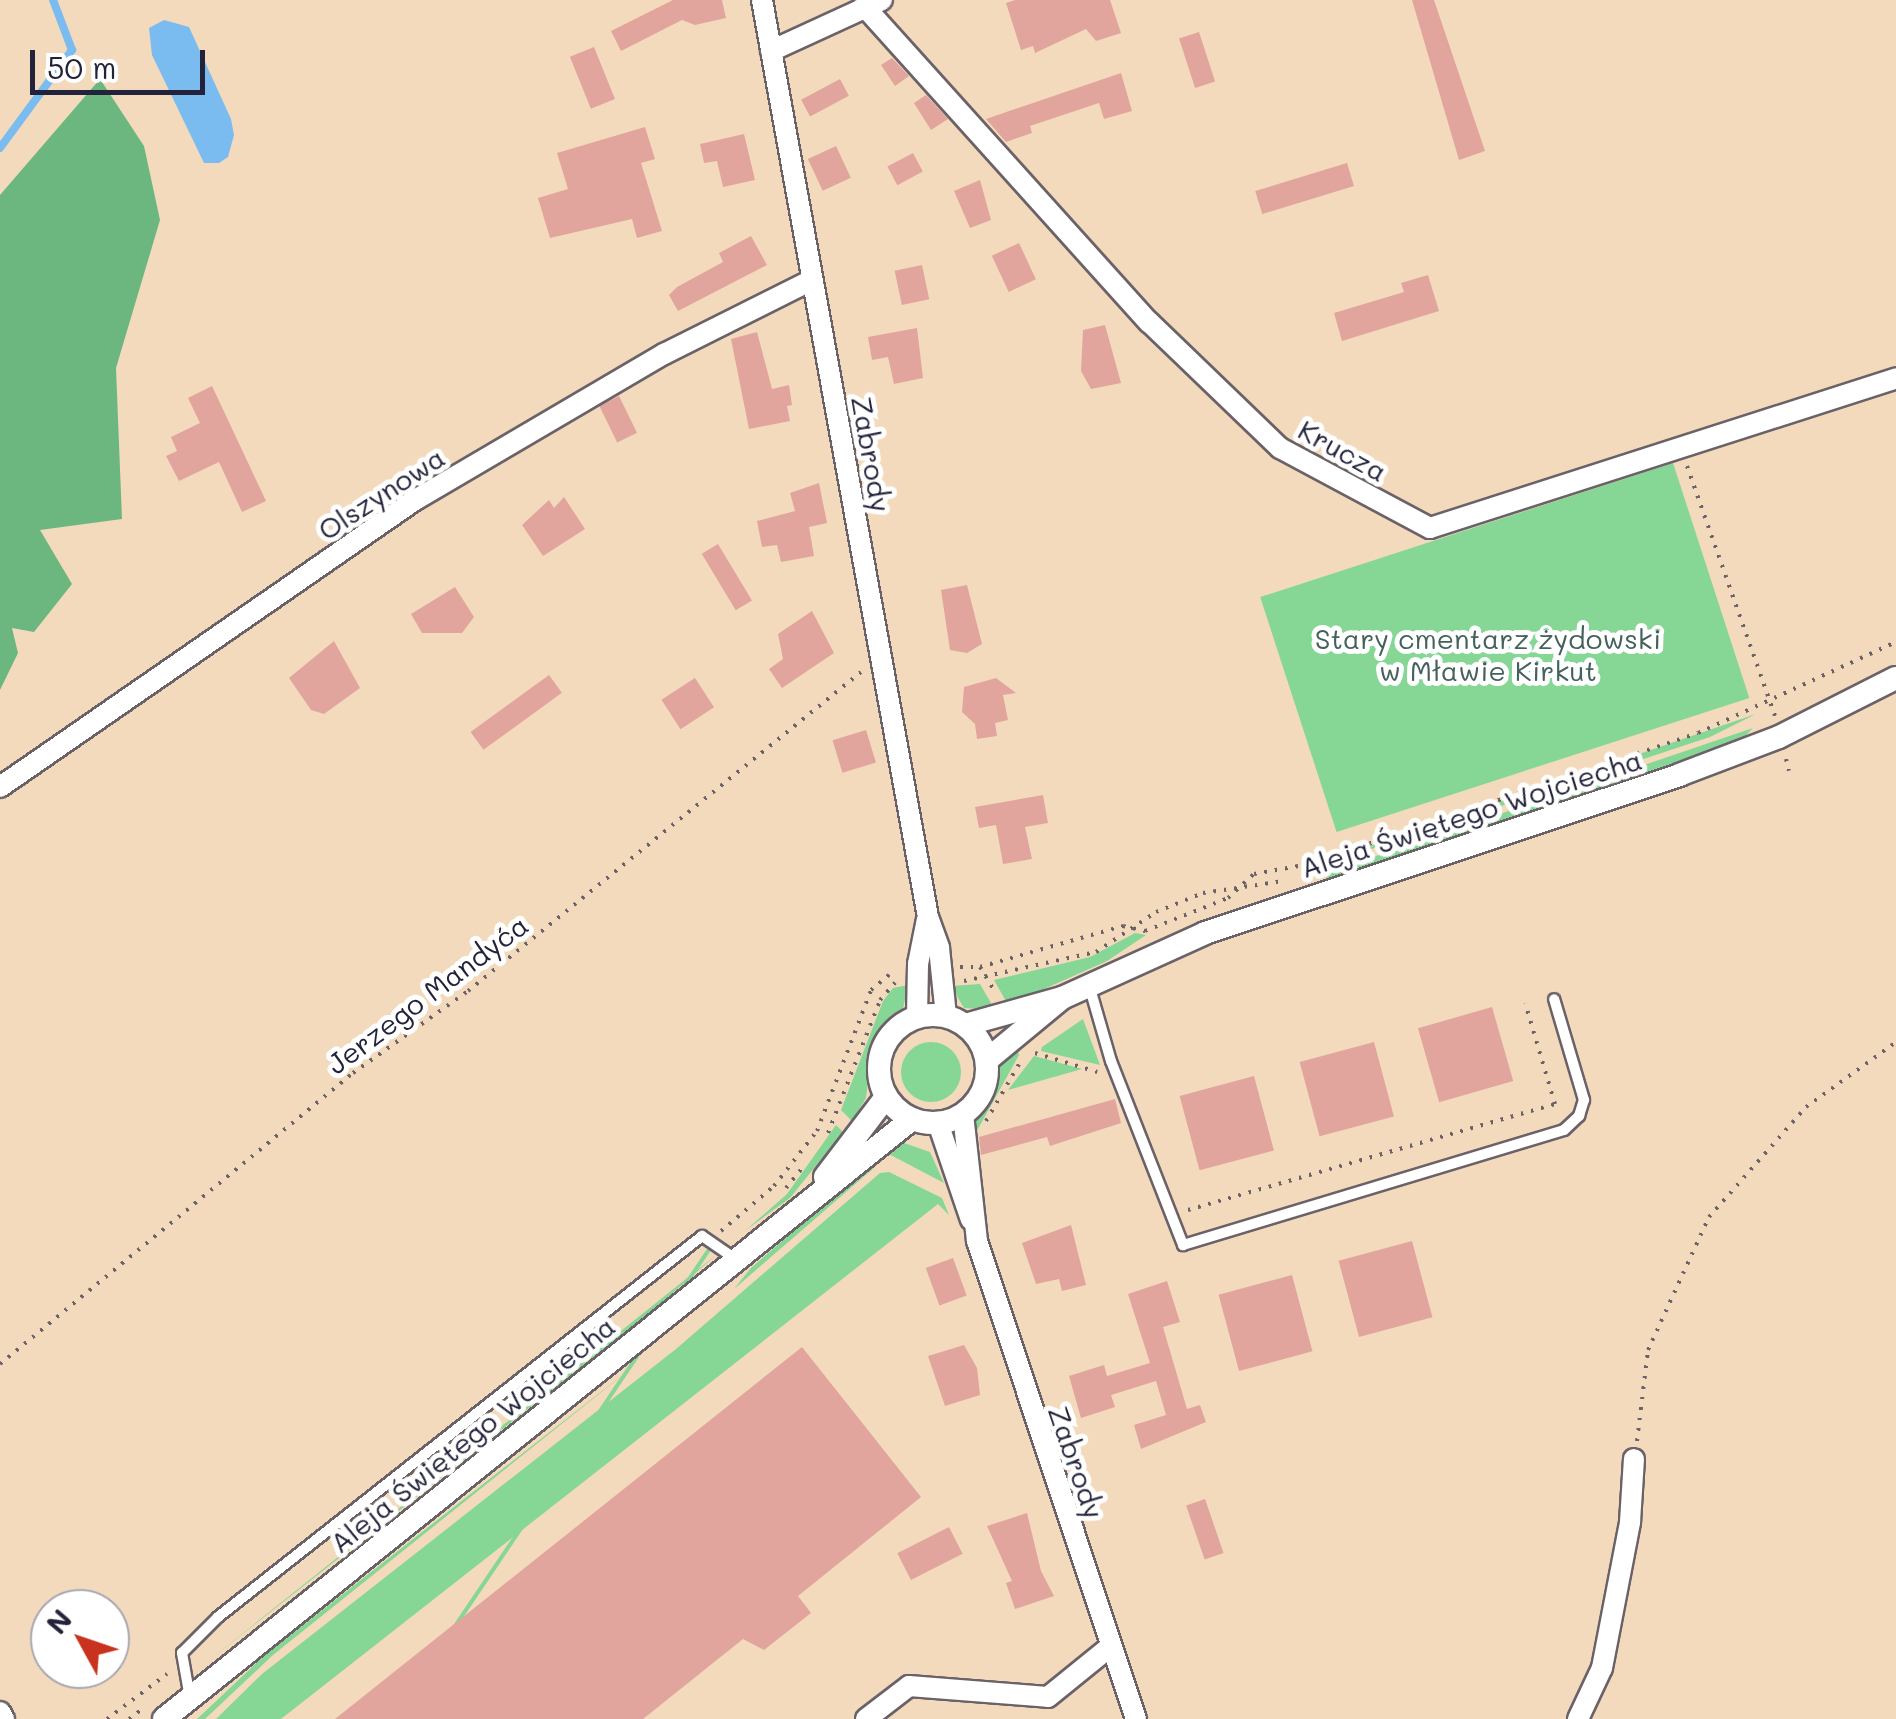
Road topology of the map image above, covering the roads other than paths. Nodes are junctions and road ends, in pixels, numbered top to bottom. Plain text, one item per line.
1 (762, 0) edge
2 (873, 3) edge
3 (771, 51) junction
4 (812, 280) junction
5 (1896, 378) edge
6 (1896, 678) edge
7 (0, 786) edge
8 (928, 917) junction
9 (1088, 984) junction
10 (1062, 998) junction
11 (1554, 999) dead end
12 (917, 1017) junction
13 (956, 1021) junction
14 (986, 1060) junction
15 (886, 1098) junction
16 (912, 1119) junction
17 (973, 1120) junction
18 (938, 1123) junction
19 (815, 1192) junction
20 (972, 1222) junction
21 (738, 1260) junction
22 (1634, 1459) road end
23 (1111, 1646) junction
24 (190, 1698) junction
25 (0, 1712) edge
26 (4, 1719) edge
27 (164, 1719) edge
28 (866, 1719) edge
29 (1136, 1719) edge
30 (1578, 1719) edge

1 - 3 street, Zabrody
2 - 3 street
2 - 5 street, Krucza
3 - 4 street, Zabrody
4 - 7 street, Olszynowa
4 - 8 street, Zabrody
6 - 9 street, Aleja Świętego Wojciecha
8 - 12 street, Zabrody
8 - 13 street, Zabrody
9 - 10 street, Aleja Świętego Wojciecha
9 - 11 lane
10 - 13 street, Aleja Świętego Wojciecha
10 - 14 street, Aleja Świętego Wojciecha
12 - 13 street
12 - 15 street
13 - 14 street
14 - 17 street
15 - 16 street
15 - 19 street, Aleja Świętego Wojciecha
16 - 18 street
16 - 19 street, Aleja Świętego Wojciecha
17 - 18 street
17 - 20 street, Zabrody
18 - 20 street, Zabrody
19 - 21 street, Aleja Świętego Wojciecha
20 - 23 street, Zabrody
21 - 24 street, Aleja Świętego Wojciecha
21 - 24 lane
22 - 30 street
23 - 28 street
23 - 29 street, Zabrody
24 - 27 street, Aleja Świętego Wojciecha
25 - 26 street

